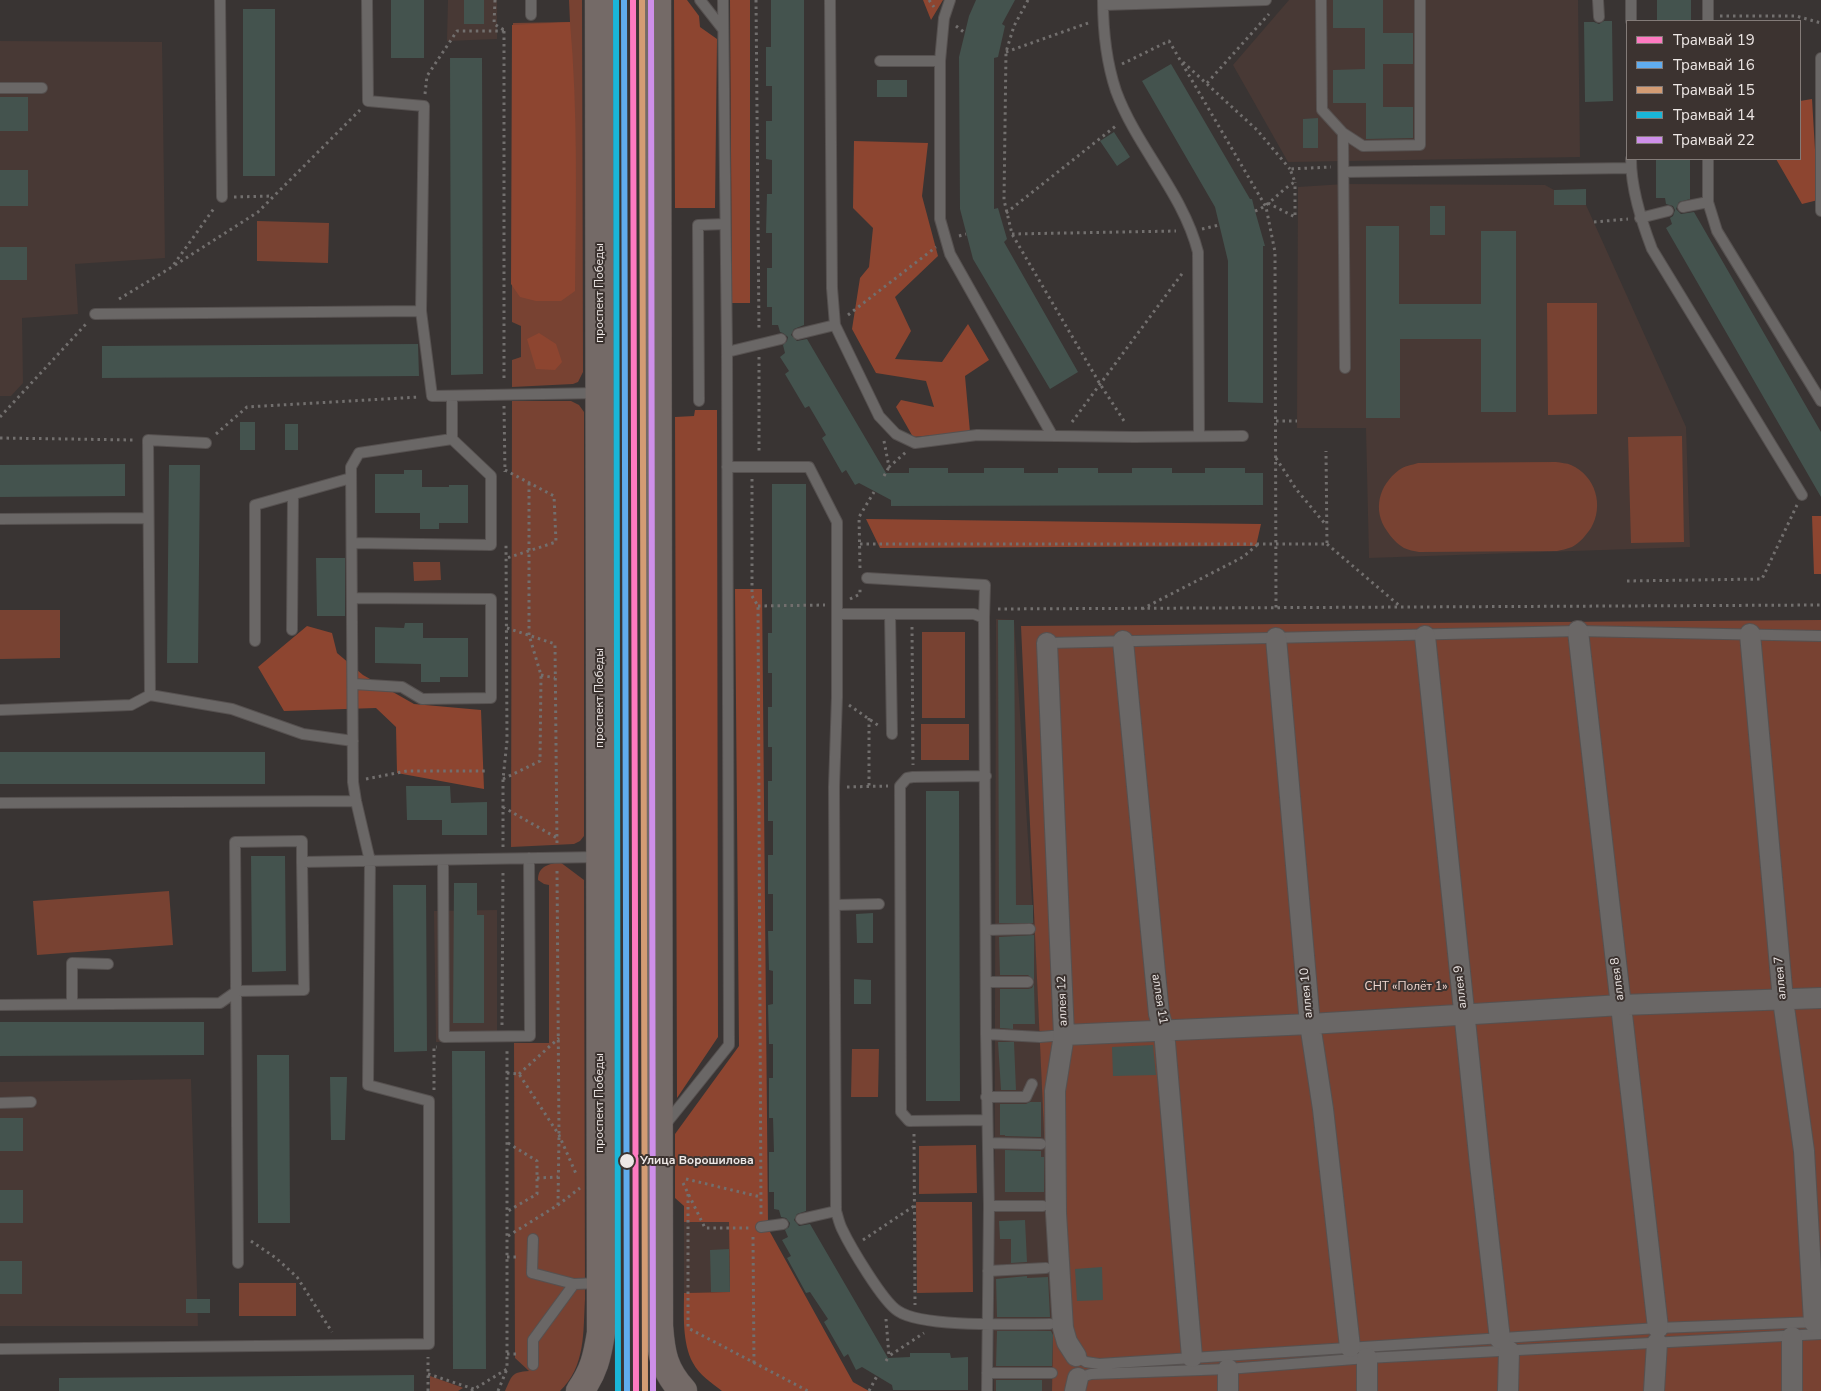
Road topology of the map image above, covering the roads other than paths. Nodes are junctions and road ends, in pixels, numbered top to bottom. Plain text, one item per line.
1 (220, 0) edge
2 (367, 0) edge
3 (531, 0) edge
4 (599, 0) edge
5 (657, 0) edge
6 (700, 0) edge
7 (723, 0) edge
8 (830, 0) edge
9 (950, 0) edge
10 (1266, 0) edge
11 (1320, 0) edge
12 (1420, 0) edge
13 (1598, 0) edge
14 (1631, 0) edge
15 (1708, 0) edge
16 (1104, 3) edge
17 (531, 15) dead end
18 (1599, 17) dead end
19 (1708, 19) edge
20 (1631, 20) edge
21 (722, 28) junction
22 (1821, 58) edge
23 (880, 61) dead end
24 (940, 61) junction
25 (0, 88) edge
26 (42, 88) dead end
27 (1343, 133) junction
28 (1708, 160) edge
29 (1631, 163) edge
30 (1344, 172) junction
31 (222, 197) road end
32 (1708, 202) junction
33 (1683, 207) dead end
34 (1668, 211) dead end
35 (1821, 211) edge
36 (1640, 218) junction
37 (725, 224) junction
38 (421, 311) junction
39 (96, 314) road end
40 (835, 325) junction
41 (798, 334) dead end
42 (782, 339) dead end
43 (726, 352) junction
44 (1345, 368) dead end
45 (600, 393) junction
46 (452, 396) junction
47 (699, 401) dead end
48 (1821, 402) edge
49 (1057, 435) junction
50 (1199, 435) junction
51 (1244, 436) dead end
52 (452, 439) junction
53 (206, 443) road end
54 (727, 467) junction
55 (351, 478) junction
56 (293, 495) junction
57 (1802, 495) road end
58 (148, 518) junction
59 (0, 520) edge
60 (352, 543) junction
61 (867, 578) dead end
62 (353, 598) junction
63 (838, 614) junction
64 (890, 614) junction
65 (984, 614) junction
66 (292, 630) dead end
67 (1578, 631) junction
68 (1750, 634) junction
69 (1425, 636) junction
70 (1821, 636) edge
71 (1276, 638) junction
72 (255, 641) dead end
73 (1123, 641) junction
74 (1047, 643) joint
75 (354, 684) junction
76 (150, 695) junction
77 (0, 710) edge
78 (892, 734) road end
79 (353, 740) junction
80 (986, 776) junction
81 (356, 801) junction
82 (0, 803) edge
83 (529, 858) junction
84 (600, 858) junction
85 (443, 860) junction
86 (370, 861) junction
87 (302, 862) junction
88 (879, 904) dead end
89 (836, 905) junction
90 (986, 930) junction
91 (1030, 930) dead end
92 (108, 964) dead end
93 (986, 982) junction
94 (1028, 982) dead end
95 (238, 991) junction
96 (1821, 998) edge
97 (1783, 1000) junction
98 (72, 1004) junction
99 (0, 1005) edge
100 (1621, 1005) junction
101 (1464, 1014) junction
102 (1310, 1024) junction
103 (1164, 1031) junction
104 (986, 1034) junction
105 (1064, 1035) junction
106 (1032, 1084) dead end
107 (986, 1096) junction
108 (31, 1102) dead end
109 (0, 1103) edge
110 (987, 1120) junction
111 (659, 1132) junction
112 (988, 1143) junction
113 (1041, 1144) dead end
114 (989, 1206) junction
115 (1044, 1206) dead end
116 (836, 1211) junction
117 (801, 1219) dead end
118 (783, 1224) dead end
119 (761, 1227) road end
120 (533, 1238) dead end
121 (238, 1264) dead end
122 (1046, 1268) dead end
123 (988, 1271) junction
124 (602, 1283) junction
125 (574, 1284) junction
126 (987, 1324) junction
127 (1050, 1324) dead end
128 (1819, 1326) edge
129 (1658, 1335) junction
130 (1792, 1337) junction
131 (1504, 1345) junction
132 (0, 1349) edge
133 (1358, 1353) junction
134 (1076, 1356) joint
135 (1192, 1357) junction
136 (533, 1365) dead end
137 (1228, 1369) junction
138 (987, 1373) junction
139 (1052, 1373) dead end
140 (1076, 1384) edge
141 (580, 1391) edge
142 (683, 1391) edge
143 (987, 1391) edge
144 (1228, 1391) edge
145 (1367, 1391) edge
146 (1508, 1391) edge
147 (1654, 1391) edge
148 (1792, 1391) edge

1 - 31 lane
2 - 38 lane
3 - 17 lane
4 - 45 main road, проспект Победы
5 - 111 main road
6 - 21 lane
7 - 21 lane
8 - 40 lane
9 - 24 lane
10 - 16 lane
11 - 27 lane
12 - 27 lane
13 - 18 lane
14 - 20 lane
15 - 19 lane
16 - 50 lane
21 - 37 lane
22 - 35 lane
23 - 24 lane
24 - 49 lane
25 - 26 lane
27 - 30 lane
28 - 32 lane
29 - 30 lane
29 - 36 lane
30 - 44 lane
32 - 33 lane
32 - 48 lane
34 - 36 lane
36 - 57 lane
37 - 43 lane
37 - 47 lane
38 - 39 lane
38 - 46 lane
40 - 41 lane
40 - 49 lane
42 - 43 lane
43 - 54 lane
45 - 46 lane
45 - 84 main road, проспект Победы
46 - 52 lane
49 - 50 lane
50 - 51 lane
52 - 55 lane
52 - 60 lane
53 - 58 lane
54 - 63 lane
54 - 111 lane
55 - 56 lane
55 - 60 lane
56 - 66 lane
56 - 72 lane
58 - 59 lane
58 - 76 lane
60 - 62 lane
61 - 65 lane
62 - 75 lane
62 - 75 lane
63 - 64 lane
63 - 89 lane
64 - 65 lane
64 - 78 lane
65 - 80 lane
67 - 68 lane
67 - 69 lane
67 - 100 street, аллея 8
68 - 70 lane
68 - 97 street, аллея 7
69 - 71 lane
69 - 101 street, аллея 9
71 - 73 lane
71 - 102 street, аллея 10
73 - 74 lane
73 - 103 street, аллея 11
74 - 105 street, аллея 12
75 - 79 lane
76 - 77 lane
76 - 79 lane
79 - 81 lane
80 - 90 lane
80 - 110 lane
81 - 82 lane
81 - 86 lane
83 - 84 lane
83 - 85 lane
83 - 85 lane
84 - 124 main road, проспект Победы
85 - 86 lane
86 - 87 lane
86 - 132 lane
87 - 95 lane
87 - 95 lane
88 - 89 lane
89 - 116 lane
90 - 91 lane
90 - 93 lane
92 - 98 lane
93 - 94 lane
93 - 104 lane
95 - 98 lane
95 - 121 lane
96 - 97 street
97 - 100 street
97 - 128 street, аллея 7
98 - 99 lane
100 - 101 street
100 - 129 street, аллея 8
101 - 102 street
101 - 131 street, аллея 9
102 - 103 street
102 - 133 street, аллея 10
103 - 105 street
103 - 135 street, аллея 11
104 - 105 lane
104 - 107 lane
105 - 134 street, аллея 12
106 - 107 lane
107 - 110 lane
108 - 109 lane
110 - 112 lane
111 - 142 main road
112 - 113 lane
112 - 114 lane
114 - 115 lane
114 - 123 lane
116 - 117 lane
116 - 126 lane
118 - 119 lane
120 - 125 lane
122 - 123 lane
123 - 126 lane
124 - 125 lane
124 - 141 main road, проспект Победы
125 - 136 lane
126 - 127 lane
126 - 138 lane
128 - 129 lane
128 - 130 lane
129 - 130 lane
129 - 131 lane
129 - 131 lane
129 - 147 street, аллея 8
130 - 148 street
131 - 133 lane
131 - 133 lane
131 - 146 street, аллея 9
133 - 135 lane
133 - 137 lane
133 - 145 street, аллея 10
134 - 135 lane
137 - 140 lane
137 - 144 street
138 - 139 lane
138 - 143 lane

